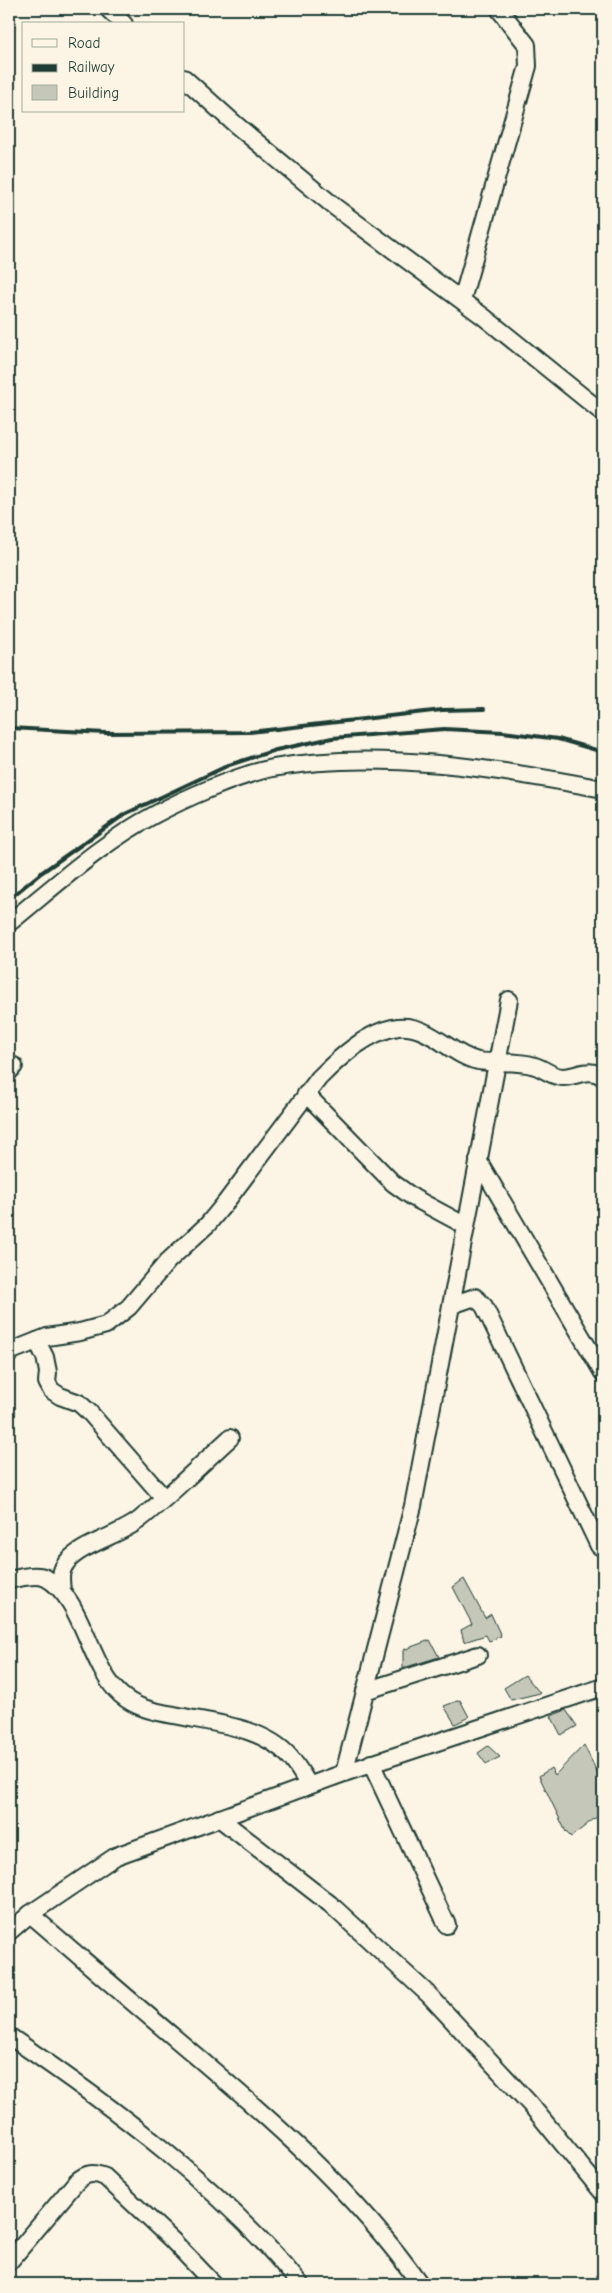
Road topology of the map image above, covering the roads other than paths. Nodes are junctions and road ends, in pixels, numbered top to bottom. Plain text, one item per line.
1 (108, 9) edge
2 (499, 9) edge
3 (122, 22) edge
4 (185, 79) edge
5 (462, 300) junction
6 (603, 413) edge
7 (603, 789) edge
8 (9, 924) edge
9 (509, 1000) dead end
10 (498, 1062) junction
11 (602, 1078) edge
12 (306, 1094) junction
13 (478, 1160) junction
14 (466, 1226) junction
15 (452, 1305) junction
16 (37, 1341) junction
17 (9, 1354) edge
18 (603, 1374) edge
19 (230, 1438) dead end
20 (164, 1498) junction
21 (599, 1546) dead end
22 (9, 1580) edge
23 (62, 1591) junction
24 (478, 1655) dead end
25 (603, 1686) edge
26 (365, 1692) junction
27 (371, 1763) junction
28 (344, 1772) junction
29 (309, 1785) junction
30 (219, 1818) junction
31 (30, 1914) junction
32 (447, 1925) dead end
33 (9, 1932) edge
34 (9, 2036) edge
35 (603, 2193) edge
36 (9, 2262) edge
37 (214, 2284) edge
38 (300, 2284) edge
39 (420, 2284) edge

1 - 3 street
2 - 5 street
4 - 5 street
5 - 6 street
7 - 8 street
9 - 10 street
10 - 11 street
10 - 12 street
10 - 13 street
12 - 14 street
12 - 16 street
13 - 14 street
13 - 18 street
14 - 15 street
15 - 21 street
15 - 26 street
16 - 17 street
16 - 20 street
19 - 20 street
20 - 23 street
22 - 23 street
23 - 29 street
24 - 26 street
25 - 27 street
26 - 28 street
27 - 28 street
27 - 32 street
28 - 29 street
29 - 30 street
30 - 31 street
30 - 35 street
31 - 33 street
31 - 39 street
34 - 38 street
36 - 37 street

